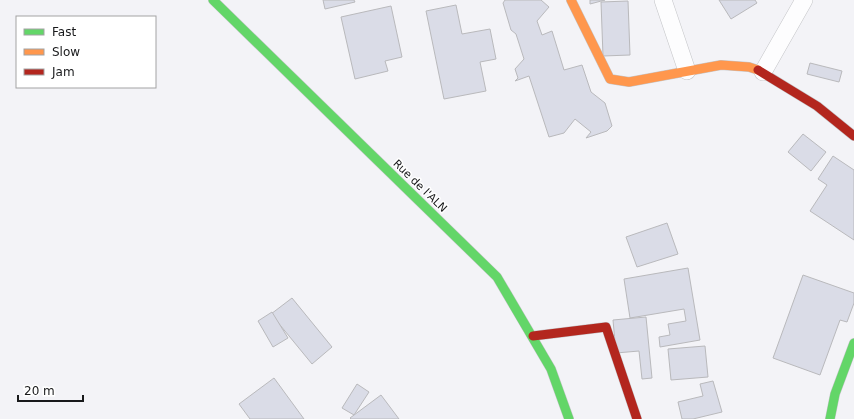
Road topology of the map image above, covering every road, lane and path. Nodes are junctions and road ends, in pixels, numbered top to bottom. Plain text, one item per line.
1 (213, 0) edge
2 (571, 0) edge
3 (663, 0) edge
4 (804, 0) edge
5 (687, 71) junction
6 (763, 72) junction
7 (854, 136) edge
8 (533, 336) junction
9 (854, 343) edge
10 (569, 419) edge
11 (637, 419) edge
12 (830, 419) edge

1 - 8 street, Rue de l'ALN
2 - 5 street
3 - 5 street
4 - 6 street
5 - 6 street
6 - 7 street
8 - 10 street, Rue de l'ALN
8 - 11 street
9 - 12 street

